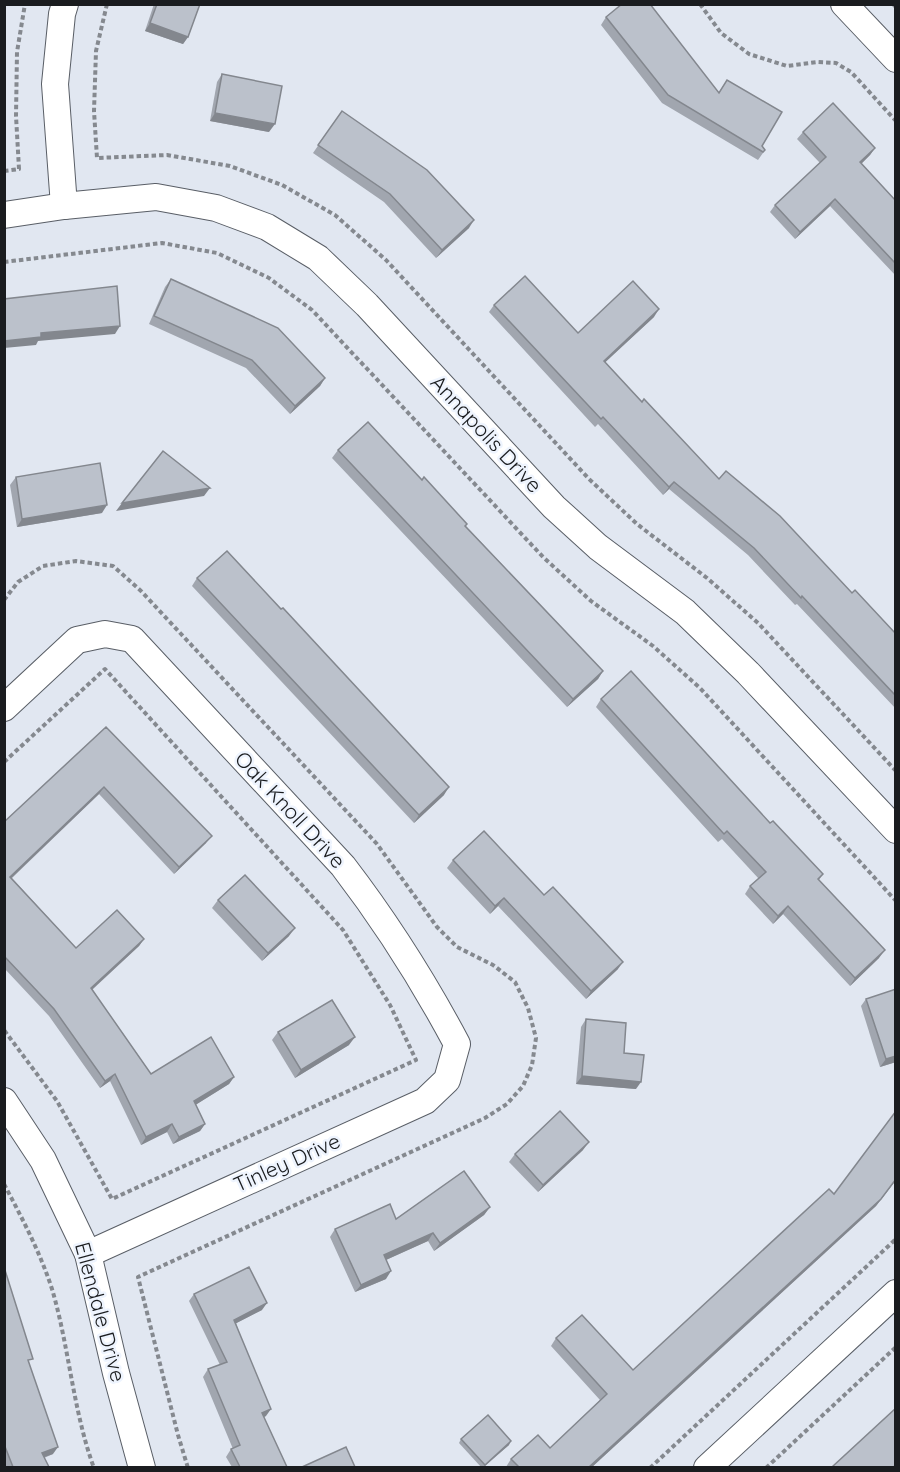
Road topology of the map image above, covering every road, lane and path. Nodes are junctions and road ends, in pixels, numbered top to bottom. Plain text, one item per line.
1 (25, 4) edge
2 (65, 4) edge
3 (700, 4) edge
4 (844, 4) edge
5 (896, 59) edge
6 (896, 120) edge
7 (4, 171) edge
8 (64, 207) junction
9 (4, 215) edge
10 (4, 262) edge
11 (4, 600) edge
12 (4, 708) edge
13 (4, 762) edge
14 (896, 830) edge
15 (896, 901) edge
16 (4, 1030) edge
17 (457, 1044) joint
18 (4, 1101) edge
19 (4, 1184) edge
20 (896, 1239) edge
21 (88, 1254) junction
22 (896, 1293) edge
23 (896, 1347) edge
24 (94, 1467) edge
25 (142, 1467) edge
26 (188, 1467) edge
27 (650, 1467) edge
28 (707, 1467) edge
29 (766, 1467) edge

1 - 7 path
2 - 8 street
3 - 6 path
4 - 5 street
8 - 9 street, Annapolis Drive
8 - 14 street, Annapolis Drive
10 - 15 path
11 - 26 path
12 - 17 street, Oak Knoll Drive
13 - 16 path
17 - 21 street, Tinley Drive
18 - 21 street, Ellendale Drive
19 - 24 path
20 - 27 path
21 - 25 street, Ellendale Drive
22 - 28 street
23 - 29 path

